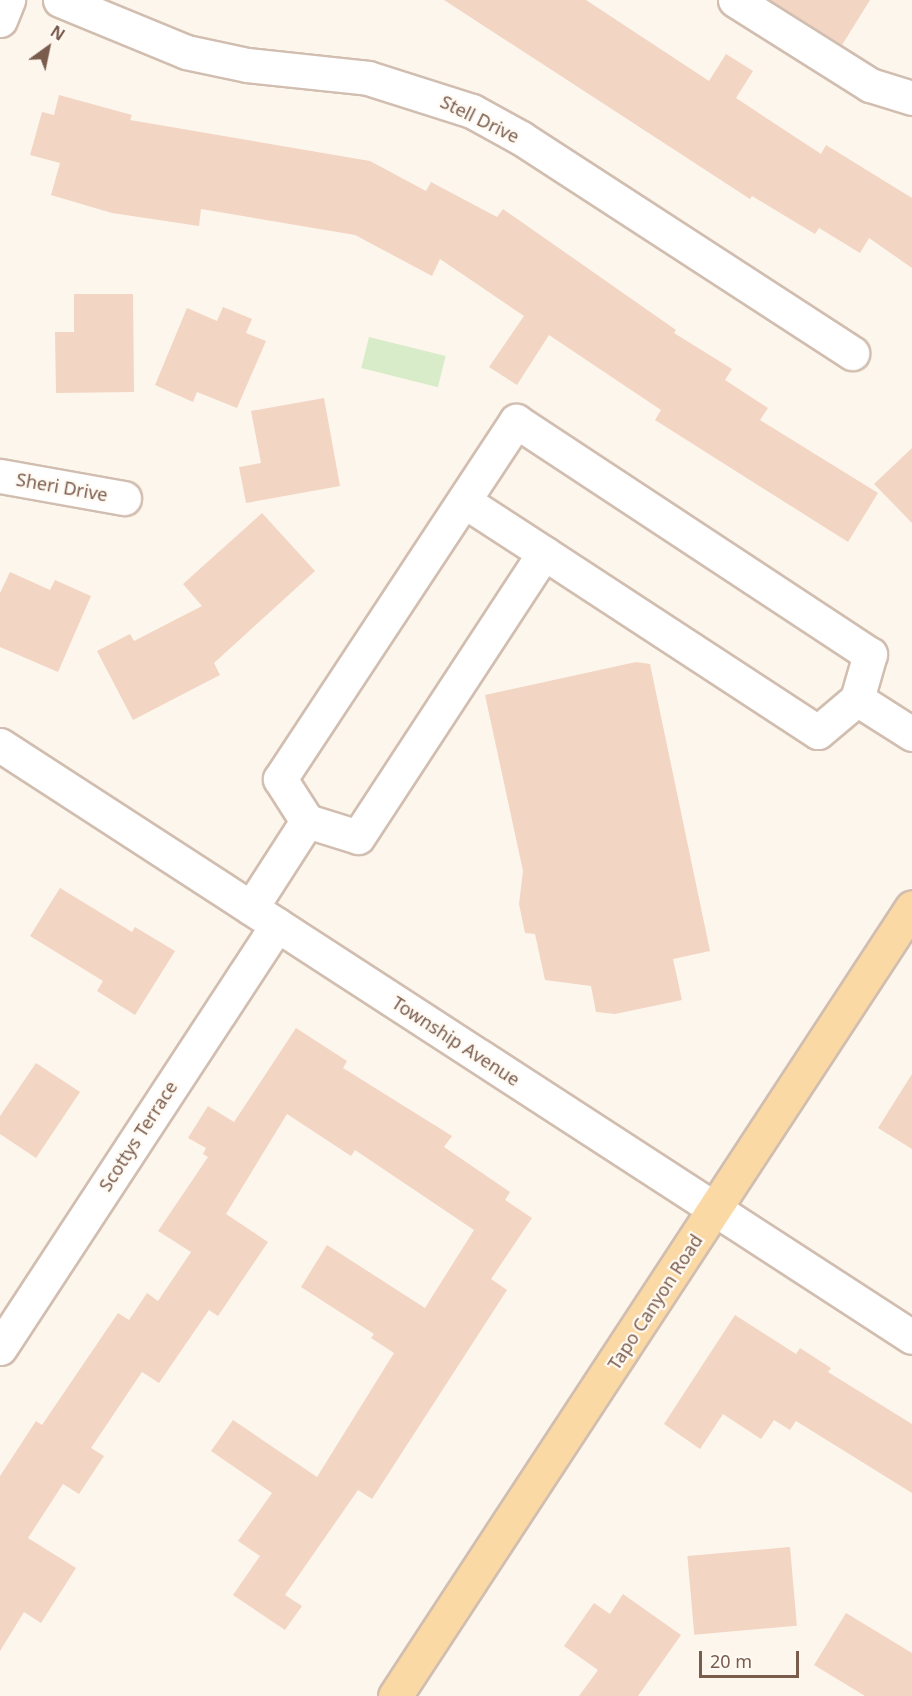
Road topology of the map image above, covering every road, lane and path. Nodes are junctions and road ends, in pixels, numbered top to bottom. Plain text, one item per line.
1 (8, 0) edge
2 (60, 0) edge
3 (735, 0) edge
4 (0, 20) edge
5 (912, 98) edge
6 (852, 353) dead end
7 (0, 476) edge
8 (124, 498) dead end
9 (464, 501) junction
10 (544, 553) junction
11 (857, 699) junction
12 (912, 734) edge
13 (0, 745) edge
14 (307, 821) junction
15 (912, 907) edge
16 (264, 916) junction
17 (716, 1210) junction
18 (912, 1337) edge
19 (0, 1347) edge
20 (394, 1696) edge

1 - 4 street
2 - 6 street, Stell Drive
3 - 5 street
7 - 8 street, Sheri Drive
9 - 10 street
9 - 11 street
9 - 14 street
10 - 11 street
10 - 14 street
11 - 12 street
13 - 16 street, Township Avenue
14 - 16 street, Scottys Terrace
15 - 17 main road, Tapo Canyon Road
16 - 17 street, Township Avenue
16 - 19 street, Scottys Terrace
17 - 18 street, Township Avenue
17 - 20 main road, Tapo Canyon Road

